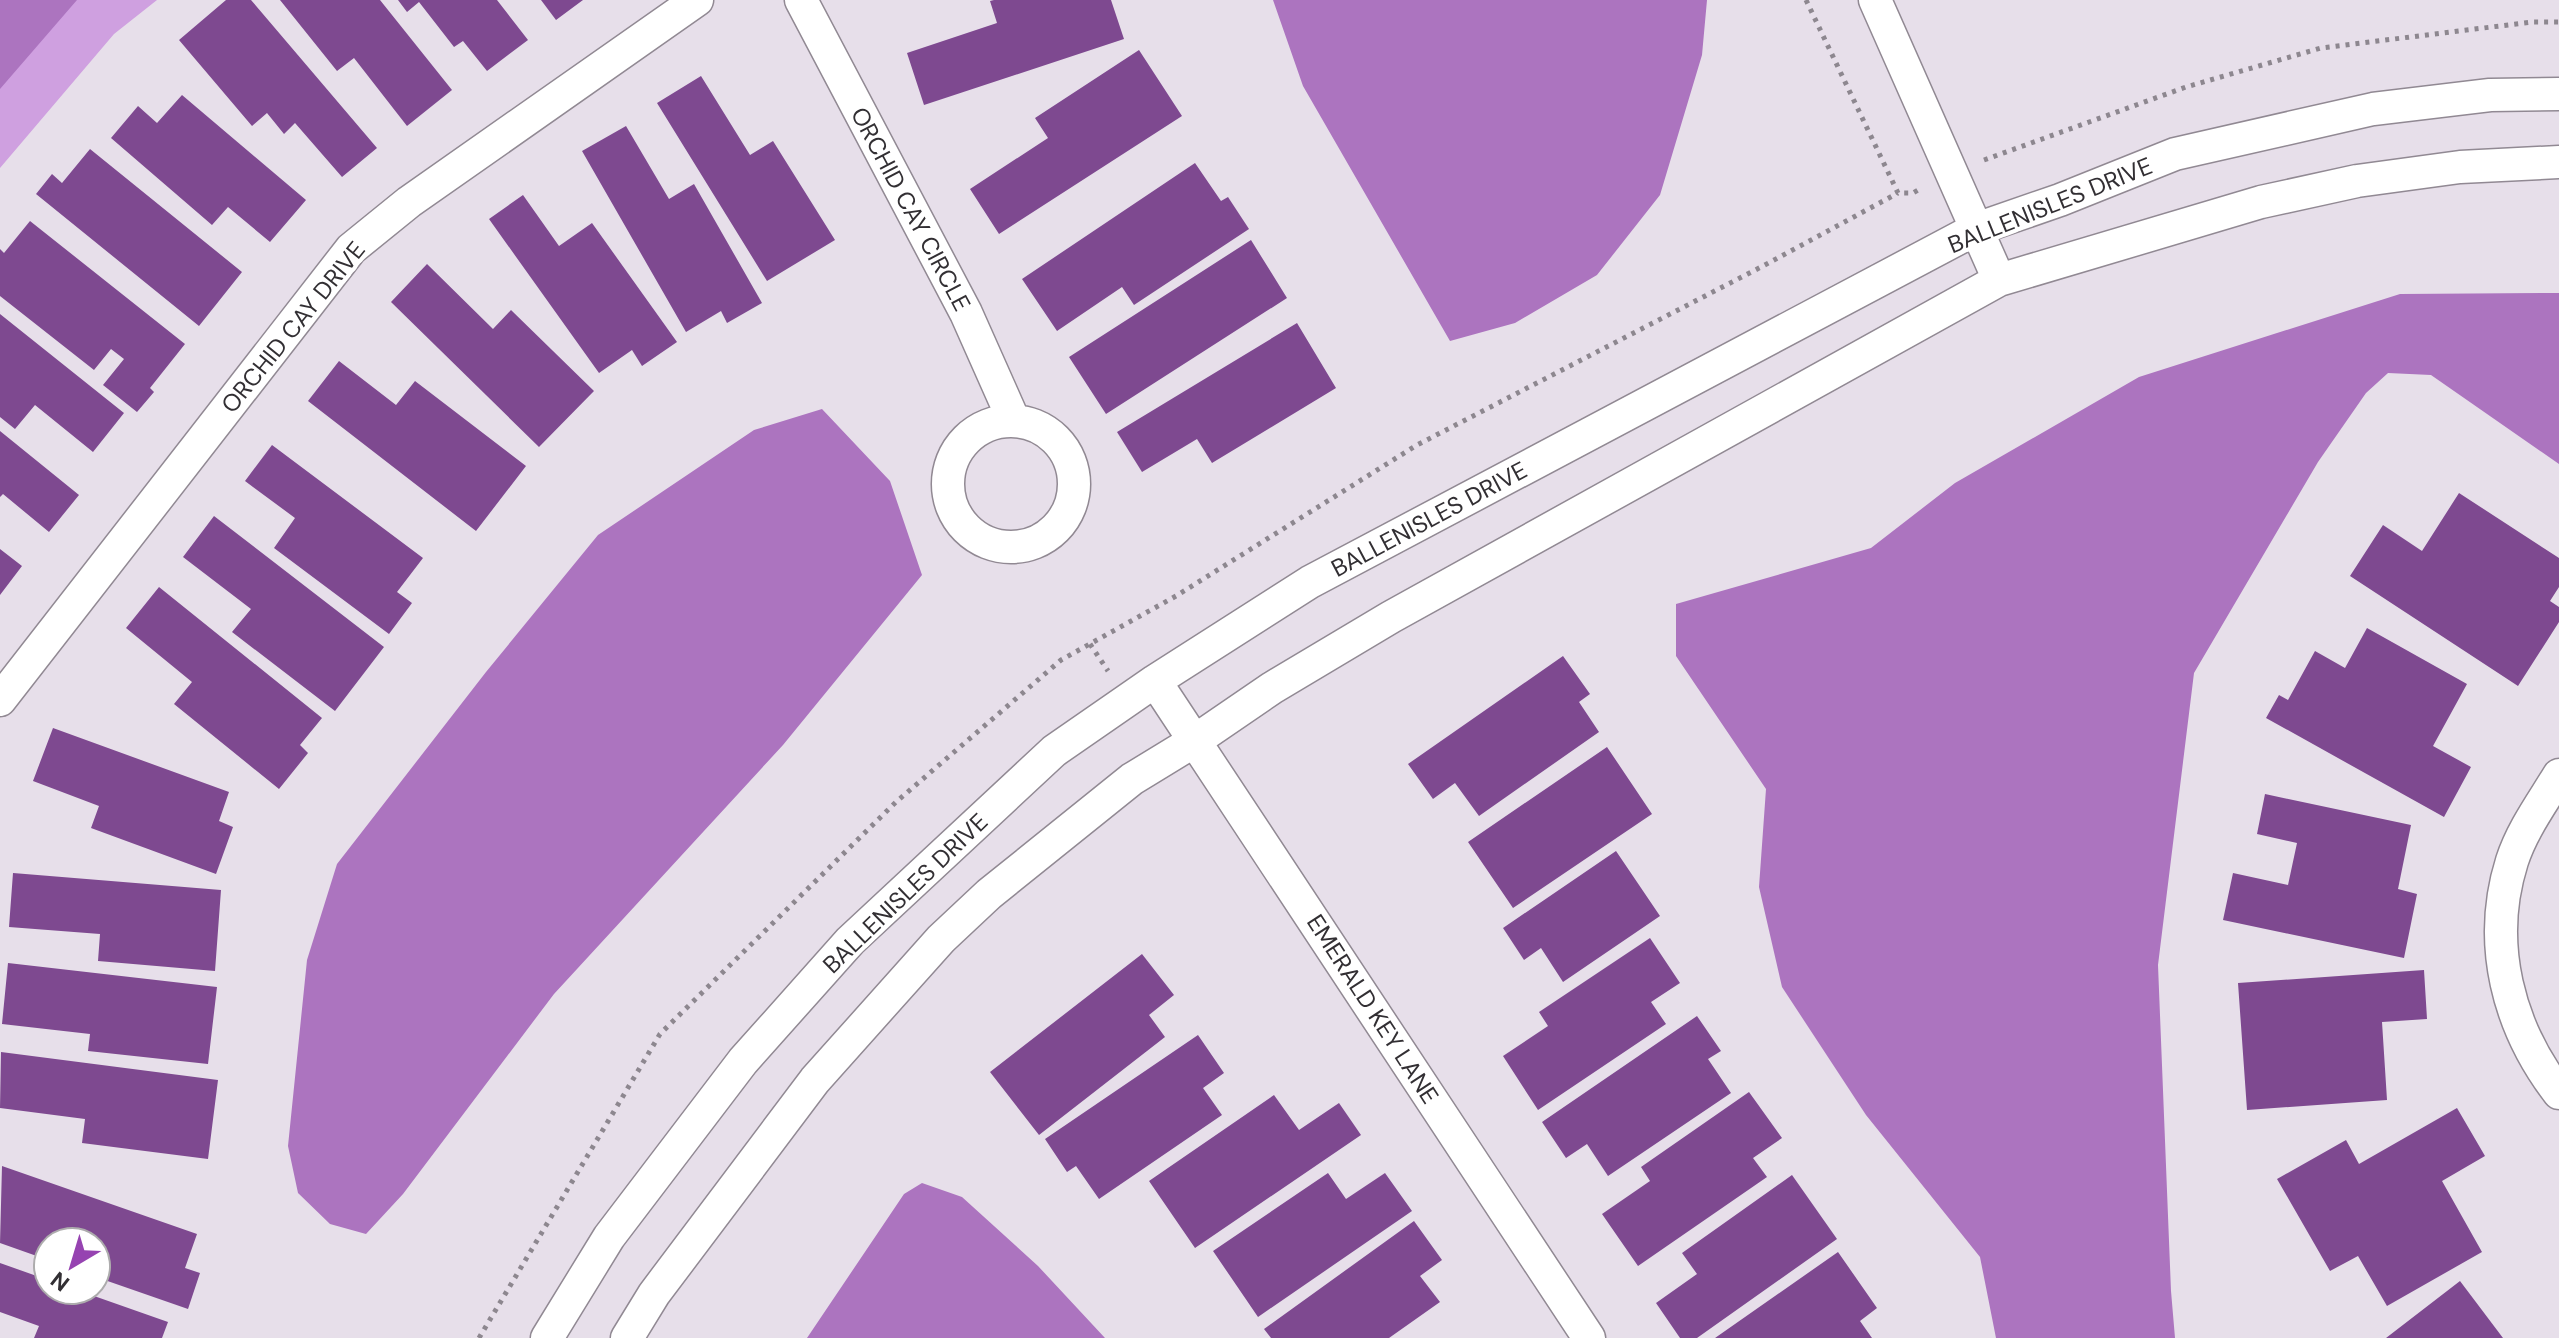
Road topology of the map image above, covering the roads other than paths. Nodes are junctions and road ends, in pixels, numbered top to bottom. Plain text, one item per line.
1 (697, 0) edge
2 (801, 0) edge
3 (1875, 0) edge
4 (2559, 94) edge
5 (2559, 162) edge
6 (1976, 229) junction
7 (1999, 280) junction
8 (1014, 421) dead end
9 (1155, 681) junction
10 (0, 700) edge
11 (1196, 740) junction
12 (2559, 775) edge
13 (2559, 1093) edge
14 (547, 1338) edge
15 (627, 1338) edge
16 (1589, 1338) edge

1 - 10 street, ORCHID CAY DRIVE
2 - 8 street, ORCHID CAY CIRCLE
3 - 6 street
4 - 6 street, BALLENISLES DRIVE
5 - 7 street, BALLENISLES DRIVE
6 - 7 street
6 - 9 street, BALLENISLES DRIVE
7 - 11 street, BALLENISLES DRIVE
9 - 11 street, EMERALD KEY LANE
9 - 14 street, BALLENISLES DRIVE
11 - 15 street, BALLENISLES DRIVE
11 - 16 street, EMERALD KEY LANE
12 - 13 street

